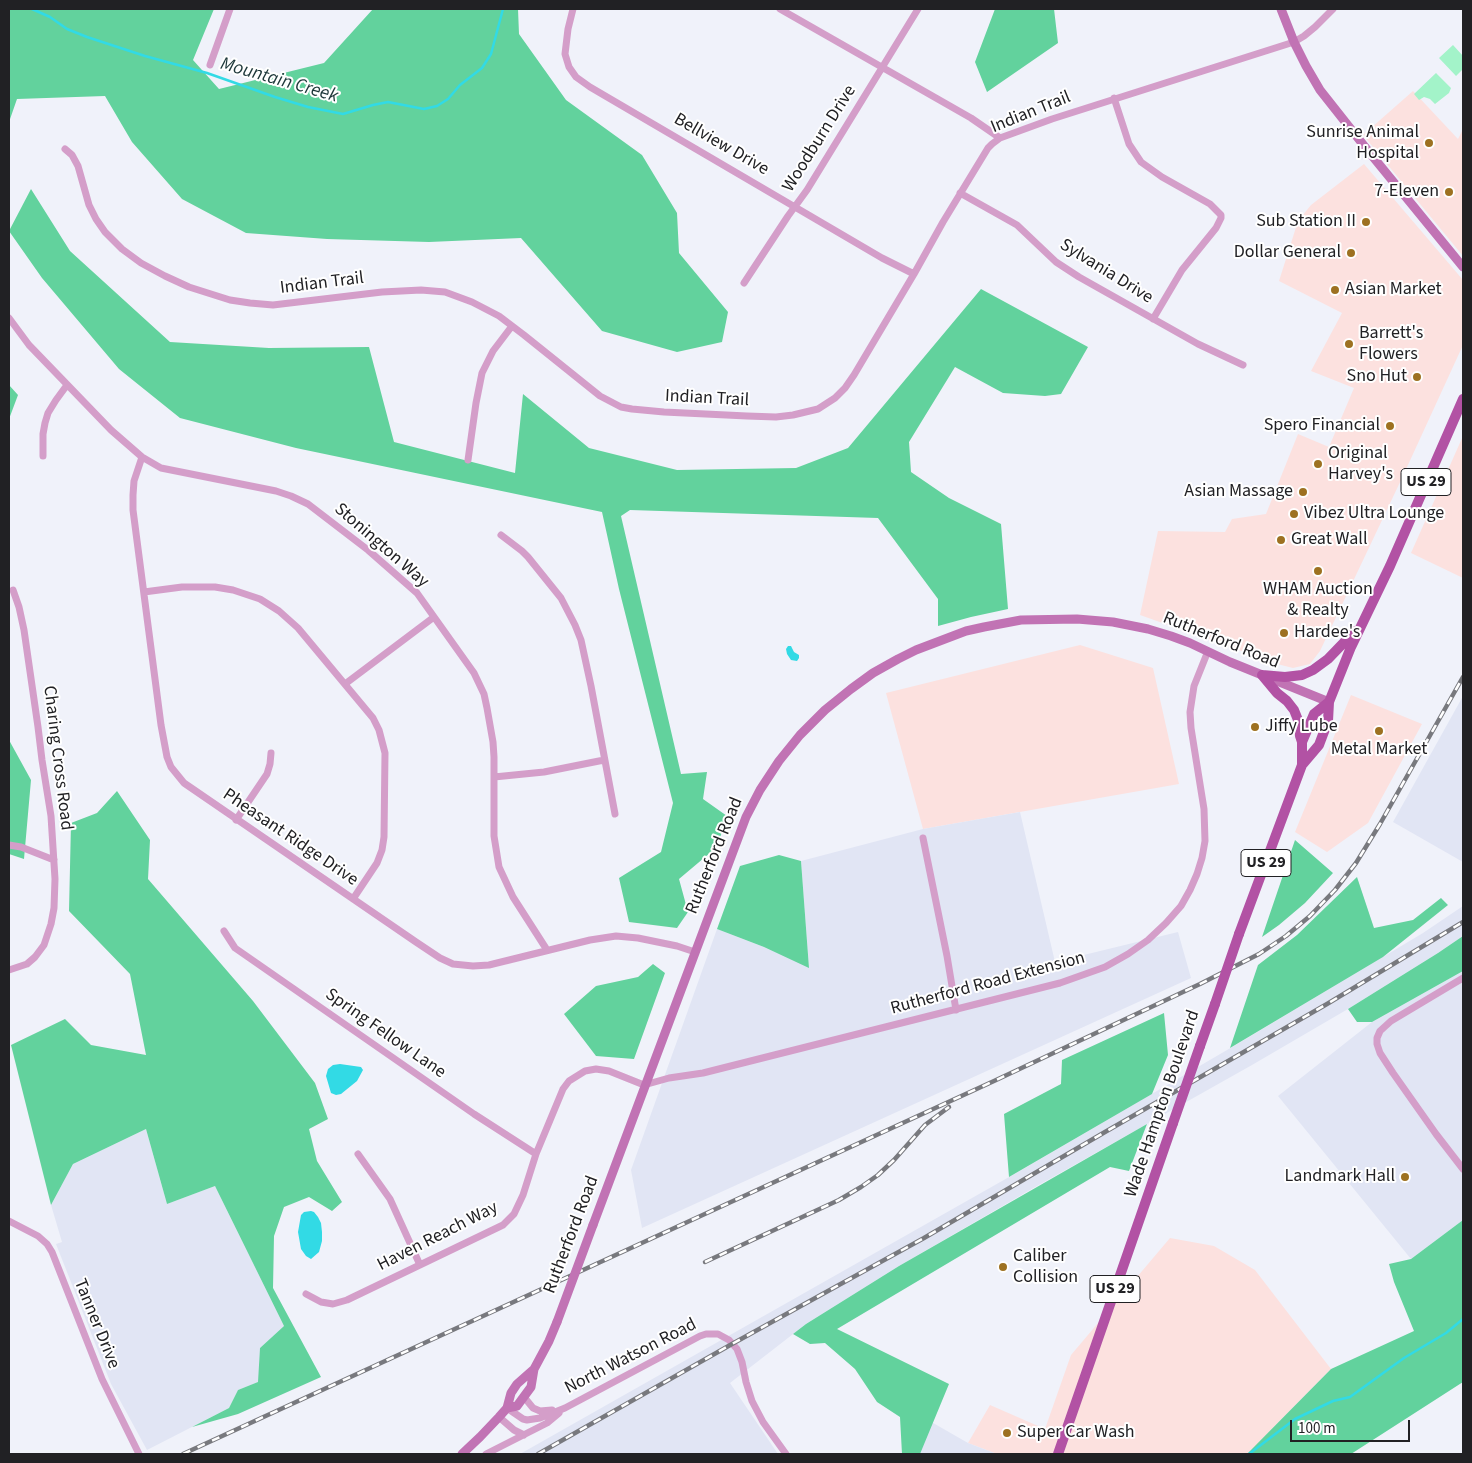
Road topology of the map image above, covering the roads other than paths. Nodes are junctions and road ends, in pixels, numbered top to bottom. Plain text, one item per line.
1 (230, 9) edge
2 (573, 9) edge
3 (780, 9) edge
4 (918, 9) edge
5 (1281, 9) edge
6 (1333, 9) edge
7 (1294, 42) junction
8 (210, 65) dead end
9 (882, 67) junction
10 (1114, 98) junction
11 (1000, 138) junction
12 (65, 149) dead end
13 (960, 193) junction
14 (795, 206) junction
15 (1463, 267) edge
16 (914, 274) junction
17 (744, 283) dead end
18 (9, 318) edge
19 (1153, 319) junction
20 (512, 326) junction
21 (1243, 365) dead end
22 (67, 385) junction
23 (1463, 399) edge
24 (42, 456) dead end
25 (142, 457) junction
26 (468, 460) dead end
27 (500, 536) dead end
28 (13, 590) dead end
29 (144, 592) junction
30 (434, 617) junction
31 (1362, 622) junction
32 (1208, 652) junction
33 (1262, 675) junction
34 (345, 684) junction
35 (1329, 702) junction
36 (1302, 742) junction
37 (270, 753) dead end
38 (604, 760) junction
39 (1302, 765) junction
40 (494, 777) junction
41 (615, 814) dead end
42 (236, 820) junction
43 (923, 838) dead end
44 (9, 845) edge
45 (54, 860) junction
46 (353, 899) junction
47 (224, 931) dead end
48 (547, 950) junction
49 (695, 952) junction
50 (9, 970) edge
51 (1463, 978) edge
52 (956, 1010) junction
53 (644, 1085) junction
54 (358, 1154) dead end
55 (536, 1154) junction
56 (1463, 1169) edge
57 (9, 1221) edge
58 (420, 1265) junction
59 (306, 1294) dead end
60 (534, 1369) junction
61 (524, 1397) junction
62 (507, 1408) junction
63 (565, 1408) junction
64 (499, 1417) junction
65 (524, 1435) junction
66 (140, 1454) edge
67 (462, 1454) edge
68 (486, 1454) edge
69 (786, 1454) edge
70 (1058, 1454) edge

1 - 8 street
2 - 14 street, Bellview Drive
3 - 9 street
4 - 9 street, Woodburn Drive
5 - 7 street
6 - 7 street, Indian Trail
7 - 10 street, Indian Trail
7 - 15 street
9 - 11 street
9 - 14 street, Woodburn Drive
10 - 11 street, Indian Trail
10 - 19 street
11 - 13 street, Indian Trail
12 - 20 street, Indian Trail
13 - 16 street, Indian Trail
13 - 19 street, Sylvania Drive
14 - 16 street, Bellview Drive
14 - 17 street, Woodburn Drive
16 - 20 street, Indian Trail
18 - 22 street, Stonington Way
19 - 21 street, Sylvania Drive
20 - 26 street
22 - 24 street
22 - 25 street, Stonington Way
23 - 31 main road, Wade Hampton Boulevard / US 29
25 - 29 street, Pheasant Ridge Drive
25 - 30 street, Stonington Way
27 - 38 street
28 - 45 street, Charing Cross Road
29 - 34 street
29 - 42 street, Pheasant Ridge Drive
30 - 34 street
30 - 40 street, Stonington Way
31 - 33 main road
31 - 35 main road, Wade Hampton Boulevard / US 29
32 - 33 street, Rutherford Road
32 - 49 street, Rutherford Road
32 - 52 street, Rutherford Road Extension
33 - 35 street, Rutherford Road
33 - 36 main road
34 - 46 street
35 - 36 main road, Wade Hampton Boulevard / US 29
35 - 39 main road, Wade Hampton Boulevard / US 29
36 - 39 main road, Wade Hampton Boulevard / US 29
37 - 42 street
38 - 40 street
38 - 41 street
39 - 70 main road, Wade Hampton Boulevard / US 29, bridge
40 - 48 street, Stonington Way
42 - 46 street, Pheasant Ridge Drive
43 - 52 street
44 - 45 street
45 - 50 street, Charing Cross Road
46 - 48 street, Pheasant Ridge Drive
47 - 55 street, Spring Fellow Lane
48 - 49 street, Pheasant Ridge Drive
49 - 53 street, Rutherford Road
51 - 56 street
52 - 53 street, Rutherford Road Extension
53 - 55 street, Haven Reach Way
53 - 60 street, Rutherford Road, bridge
54 - 58 street
55 - 58 street, Haven Reach Way
57 - 66 street, Tanner Drive
58 - 59 street, Haven Reach Way
60 - 61 street, Rutherford Road
60 - 62 street, Rutherford Road
61 - 62 street, Rutherford Road
61 - 63 street, North Watson Road
62 - 63 street, North Watson Road
62 - 64 street, Rutherford Road
63 - 65 street, North Watson Road
63 - 69 street, North Watson Road
64 - 65 street
64 - 67 street, Rutherford Road
65 - 68 street, North Watson Road

